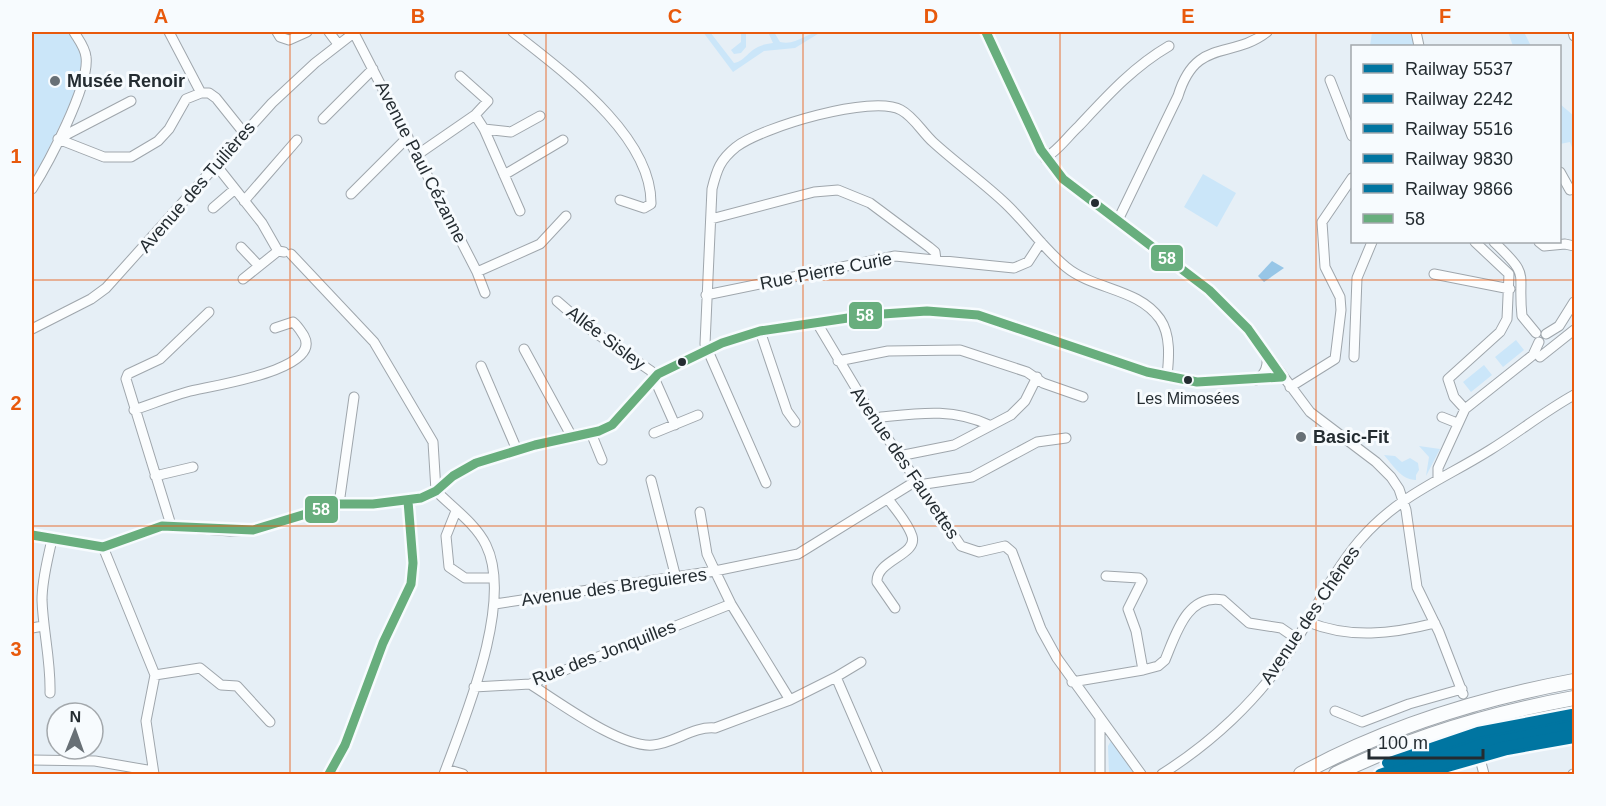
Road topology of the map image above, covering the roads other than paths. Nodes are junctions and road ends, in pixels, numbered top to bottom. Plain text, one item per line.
1 (74, 32) edge
2 (169, 32) edge
3 (277, 32) edge
4 (307, 32) edge
5 (329, 32) edge
6 (355, 32) edge
7 (513, 32) edge
8 (986, 32) edge
9 (1267, 32) edge
10 (1573, 32) edge
11 (1575, 36) edge
12 (338, 44) junction
13 (1168, 46) dead end
14 (373, 69) junction
15 (460, 76) dead end
16 (1330, 80) dead end
17 (201, 93) junction
18 (131, 101) dead end
19 (475, 116) junction
20 (540, 116) dead end
21 (323, 119) dead end
22 (484, 129) junction
23 (1351, 131) edge
24 (244, 133) junction
25 (408, 136) junction
26 (58, 140) junction
27 (297, 140) dead end
28 (563, 140) dead end
29 (417, 155) junction
30 (1045, 158) junction
31 (216, 165) junction
32 (1561, 174) edge
33 (504, 175) junction
34 (1351, 181) edge
35 (32, 189) edge
36 (235, 189) junction
37 (1570, 190) dead end
38 (351, 194) dead end
39 (620, 200) dead end
40 (244, 201) junction
41 (213, 208) dead end
42 (520, 211) dead end
43 (566, 216) dead end
44 (711, 219) junction
45 (1118, 220) junction
46 (1041, 242) junction
47 (1372, 243) edge
48 (1476, 243) edge
49 (1495, 243) edge
50 (1540, 243) edge
51 (1575, 246) edge
52 (241, 247) dead end
53 (284, 253) junction
54 (936, 260) junction
55 (259, 266) junction
56 (477, 272) junction
57 (1434, 274) dead end
58 (243, 279) dead end
59 (1510, 289) junction
60 (485, 293) dead end
61 (706, 295) junction
62 (557, 301) dead end
63 (1575, 302) edge
64 (209, 312) dead end
65 (817, 323) junction
66 (275, 328) dead end
67 (32, 329) edge
68 (1575, 330) edge
69 (759, 331) junction
70 (1540, 336) junction
71 (524, 349) dead end
72 (708, 351) junction
73 (1267, 354) junction
74 (1354, 357) dead end
75 (1540, 357) dead end
76 (838, 361) junction
77 (481, 366) dead end
78 (1167, 376) junction
79 (654, 377) junction
80 (1037, 377) junction
81 (1282, 377) junction
82 (1256, 380) junction
83 (1290, 387) junction
84 (1575, 394) edge
85 (354, 397) dead end
86 (1083, 397) dead end
87 (1465, 409) junction
88 (134, 410) junction
89 (698, 415) dead end
90 (1442, 417) dead end
91 (875, 420) junction
92 (795, 423) dead end
93 (1457, 423) junction
94 (675, 425) junction
95 (989, 426) junction
96 (591, 433) junction
97 (654, 433) dead end
98 (572, 437) junction
99 (1066, 438) dead end
100 (517, 450) junction
101 (899, 456) junction
102 (602, 460) dead end
103 (193, 467) dead end
104 (155, 476) junction
105 (1438, 479) junction
106 (651, 480) dead end
107 (766, 483) dead end
108 (918, 484) junction
109 (436, 490) junction
110 (888, 499) junction
111 (1403, 500) junction
112 (408, 501) junction
113 (339, 504) junction
114 (456, 511) junction
115 (700, 512) dead end
116 (171, 525) junction
117 (32, 535) edge
118 (52, 539) junction
119 (103, 547) junction
120 (715, 571) junction
121 (1106, 576) dead end
122 (493, 578) junction
123 (676, 578) junction
124 (495, 604) junction
125 (731, 604) junction
126 (895, 608) dead end
127 (1308, 622) junction
128 (1435, 623) junction
129 (43, 626) junction
130 (32, 628) edge
131 (1297, 639) junction
132 (861, 662) dead end
133 (1143, 670) junction
134 (155, 675) junction
135 (836, 677) junction
136 (1575, 681) edge
137 (1072, 682) junction
138 (530, 684) junction
139 (474, 687) junction
140 (50, 693) dead end
141 (1575, 698) edge
142 (790, 700) junction
143 (1335, 711) dead end
144 (1100, 719) junction
145 (270, 722) dead end
146 (1474, 736) dead end
147 (32, 760) edge
148 (445, 771) edge
149 (153, 773) edge
150 (329, 774) edge
151 (463, 774) edge
152 (878, 774) edge
153 (1100, 774) edge
154 (1142, 774) edge
155 (1162, 774) edge
156 (1301, 774) edge
157 (1336, 774) edge
158 (1484, 774) edge

1 - 26 street
2 - 17 street
3 - 4 street
5 - 12 street
6 - 12 street, Avenue des Tuilières
6 - 14 street, Avenue Paul Cézanne
7 - 39 street
8 - 30 street
9 - 45 street
10 - 11 street
12 - 24 street, Avenue des Tuilières
13 - 30 street
14 - 21 street
14 - 25 street, Avenue Paul Cézanne
15 - 19 street
16 - 23 street
17 - 24 street
17 - 26 street
18 - 26 street
19 - 22 street
19 - 29 street
20 - 22 street
22 - 33 street
24 - 31 street, Avenue des Tuilières
25 - 29 street, Avenue Paul Cézanne
25 - 38 street
26 - 35 street
27 - 40 street
28 - 33 street
29 - 56 street, Avenue Paul Cézanne
30 - 45 street
31 - 36 street
31 - 67 street, Avenue des Tuilières
32 - 37 street
33 - 42 street
34 - 83 street
36 - 40 street
36 - 41 street
40 - 53 street
43 - 56 street
44 - 46 street
44 - 54 street
44 - 61 street
45 - 73 street
46 - 54 street, Rue Pierre Curie
46 - 78 street
47 - 74 street
48 - 59 street
49 - 70 street
50 - 51 street
52 - 55 street
53 - 55 street
53 - 109 street
54 - 61 street, Rue Pierre Curie
55 - 58 street
56 - 60 street, Avenue Paul Cézanne
57 - 59 street
59 - 87 street
61 - 72 street
62 - 79 street, Allée Sisley
63 - 70 street
64 - 88 street
65 - 69 street
65 - 76 street, Avenue des Fauvettes
65 - 78 street
66 - 88 street
68 - 75 street
69 - 72 street
69 - 92 street
70 - 87 street
71 - 98 street
72 - 79 street
72 - 107 street
73 - 81 street
73 - 82 street
76 - 80 street
76 - 91 street, Avenue des Fauvettes
77 - 100 street
78 - 82 street
79 - 94 street
79 - 96 street
80 - 86 street
80 - 95 street
81 - 82 street
81 - 83 street
83 - 111 street
84 - 105 street, Avenue des Chênes
85 - 113 street
87 - 93 street
88 - 104 street
89 - 94 street
90 - 93 street
91 - 95 street
91 - 101 street, Avenue des Fauvettes
93 - 105 street
94 - 97 street
95 - 101 street
96 - 98 street
96 - 102 street
98 - 100 street
99 - 108 street
100 - 109 street
101 - 108 street, Avenue des Fauvettes
103 - 104 street
104 - 116 street
105 - 111 street, Avenue des Chênes
106 - 123 street
108 - 110 street
108 - 137 street, Avenue des Fauvettes
109 - 112 street
109 - 114 street
110 - 120 street
110 - 126 street
111 - 127 street, Avenue des Chênes
111 - 128 street
112 - 113 street
112 - 150 street
113 - 116 street
114 - 122 street
114 - 122 street
115 - 120 street
116 - 119 street
117 - 118 street
118 - 119 street
118 - 129 street
119 - 134 street
120 - 123 street, Avenue des Breguieres
120 - 125 street, Avenue des Breguieres
121 - 133 street
122 - 124 street
123 - 124 street, Avenue des Breguieres
124 - 139 street
125 - 138 street, Rue des Jonquilles
125 - 142 street, Avenue des Breguieres
127 - 128 street
127 - 131 street, Avenue des Chênes
128 - 143 street
129 - 130 street
129 - 140 street
131 - 133 street
131 - 155 street, Avenue des Chênes
132 - 135 street
133 - 137 street
134 - 145 street
134 - 149 street
135 - 142 street
135 - 152 street
136 - 156 highway
137 - 144 street, Avenue des Fauvettes
138 - 139 street, Rue des Jonquilles
138 - 142 street
139 - 148 street
141 - 157 highway
144 - 153 street
144 - 154 street, Avenue des Fauvettes
146 - 158 street
147 - 149 street
148 - 151 street

